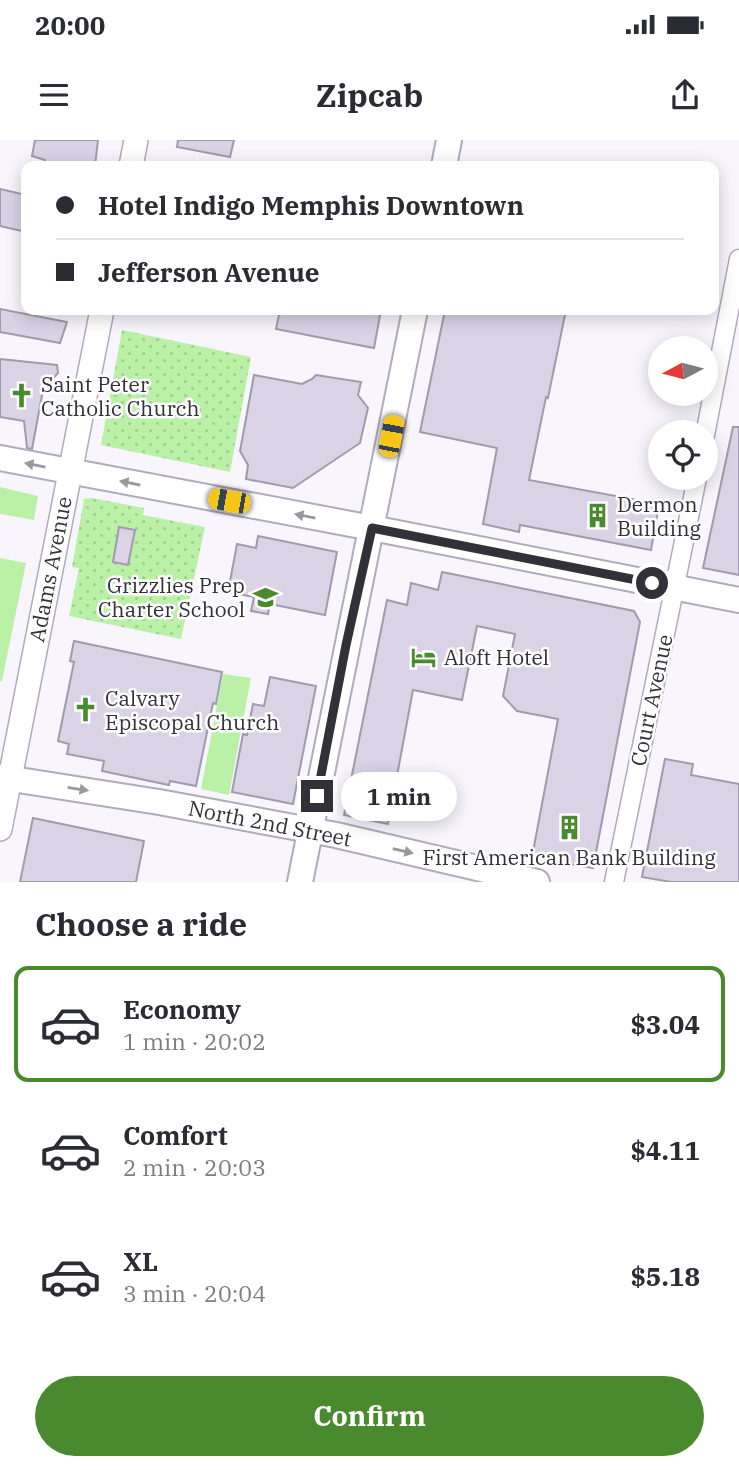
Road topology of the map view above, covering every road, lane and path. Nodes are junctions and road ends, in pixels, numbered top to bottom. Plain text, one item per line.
1 (136, 140) edge
2 (449, 140) edge
3 (132, 161) edge
4 (445, 161) edge
5 (739, 259) edge
6 (101, 315) edge
7 (414, 315) edge
8 (708, 420) edge
9 (0, 458) edge
10 (69, 472) junction
11 (694, 490) edge
12 (372, 528) junction
13 (674, 587) junction
14 (739, 600) edge
15 (5, 778) edge
16 (0, 829) edge
17 (310, 830) junction
18 (484, 876) edge
19 (300, 882) edge
20 (537, 882) edge
21 (614, 882) edge

1 - 3 street
2 - 4 main road
5 - 8 street
6 - 10 street, Adams Avenue
7 - 12 main road
10 -> 9 main road
12 -> 10 main road
10 - 15 street, Adams Avenue
11 - 13 street, Court Avenue
12 - 13 main road
12 - 17 main road
13 - 14 main road
13 - 21 street, Court Avenue
15 - 16 street, Adams Avenue
15 -> 17 main road, North 2nd Street
17 -> 18 main road, North 2nd Street
17 - 19 main road
18 - 20 main road, North 2nd Street

